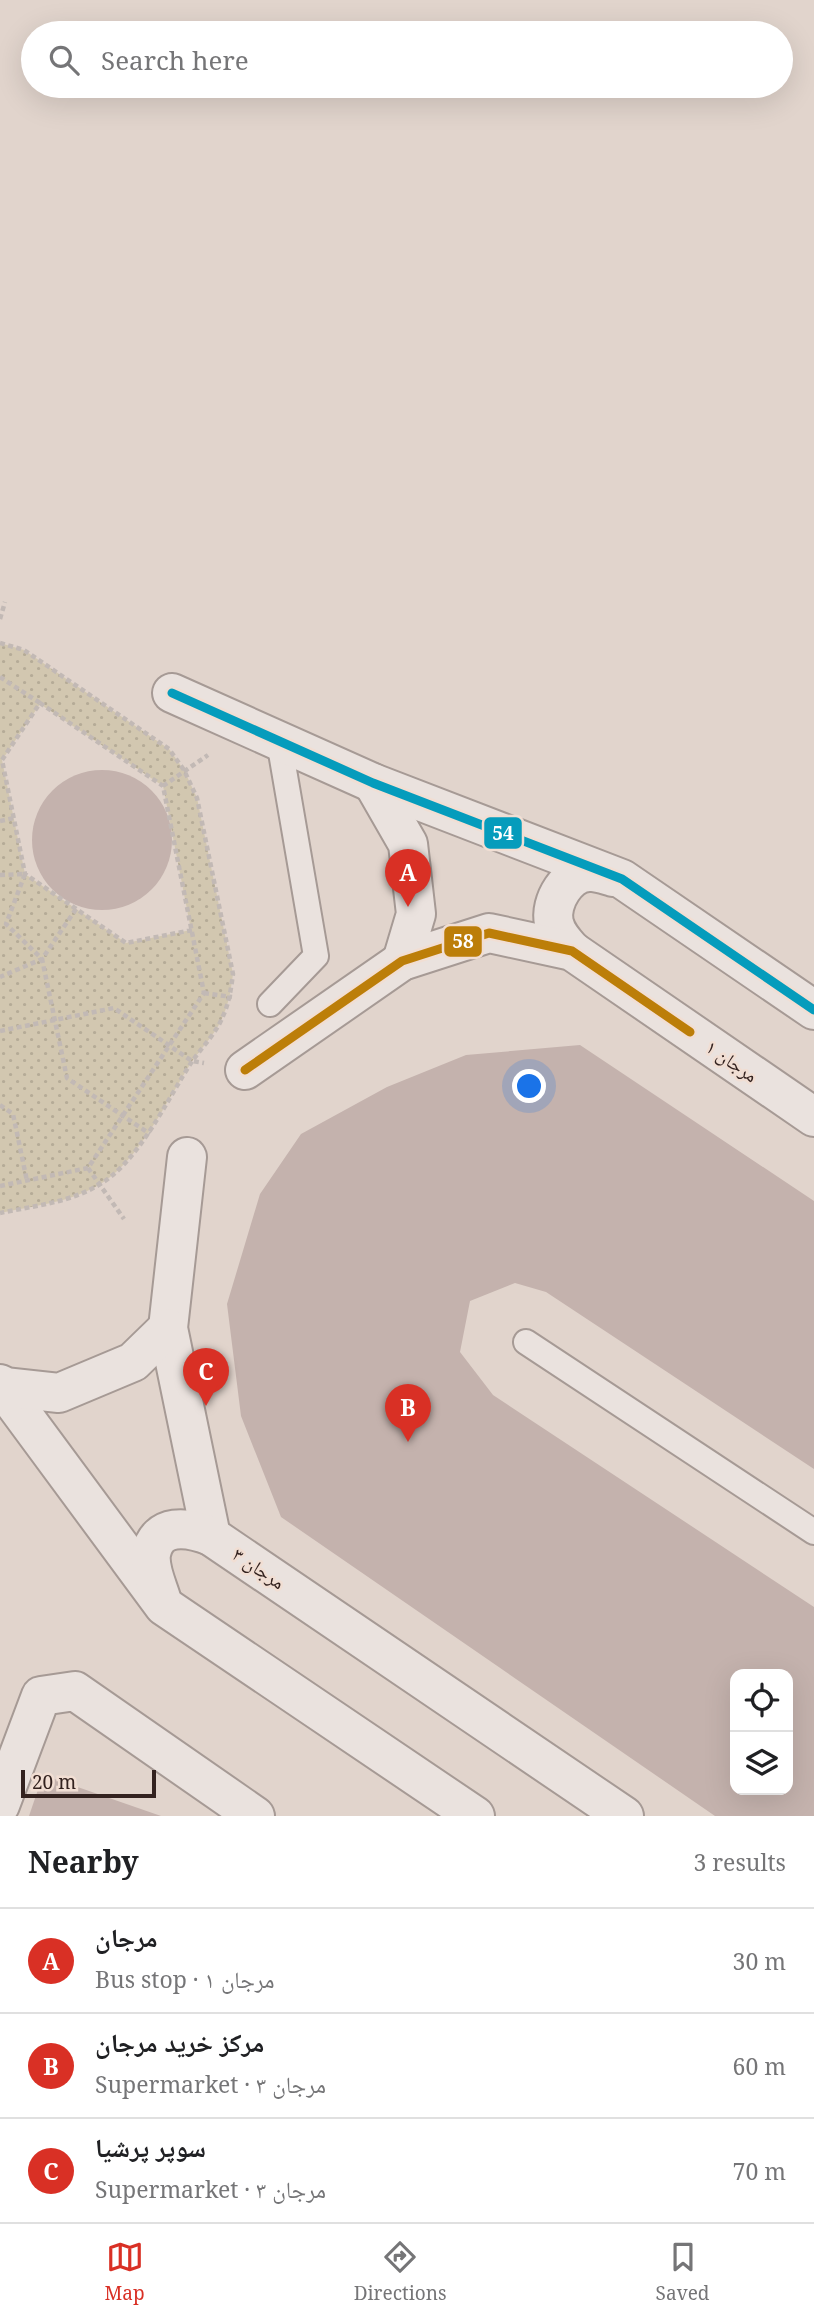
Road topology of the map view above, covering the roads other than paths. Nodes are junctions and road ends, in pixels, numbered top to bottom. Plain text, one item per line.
1 (172, 693) dead end
2 (279, 741) junction
3 (373, 783) junction
4 (622, 879) junction
5 (572, 951) junction
6 (402, 961) junction
7 (271, 1004) dead end
8 (814, 1010) edge
9 (245, 1070) road end
10 (814, 1117) edge
11 (187, 1157) road end
12 (168, 1328) junction
13 (526, 1342) dead end
14 (1, 1387) edge
15 (814, 1532) edge
16 (211, 1536) junction
17 (164, 1606) junction
18 (0, 1805) edge
19 (242, 1812) edge
20 (475, 1816) edge
21 (624, 1816) edge

1 - 2 street
2 - 3 street
2 - 7 lane
3 - 4 street
3 - 6 street
4 - 5 street
4 - 8 street
5 - 6 street, مرجان ۱
5 - 10 street, مرجان ۱
6 - 9 street, مرجان ۱
11 - 12 street
12 - 14 street
12 - 16 street
13 - 15 lane
14 - 17 street
16 - 17 street
16 - 21 street, مرجان ۳
17 - 20 street
18 - 19 street

